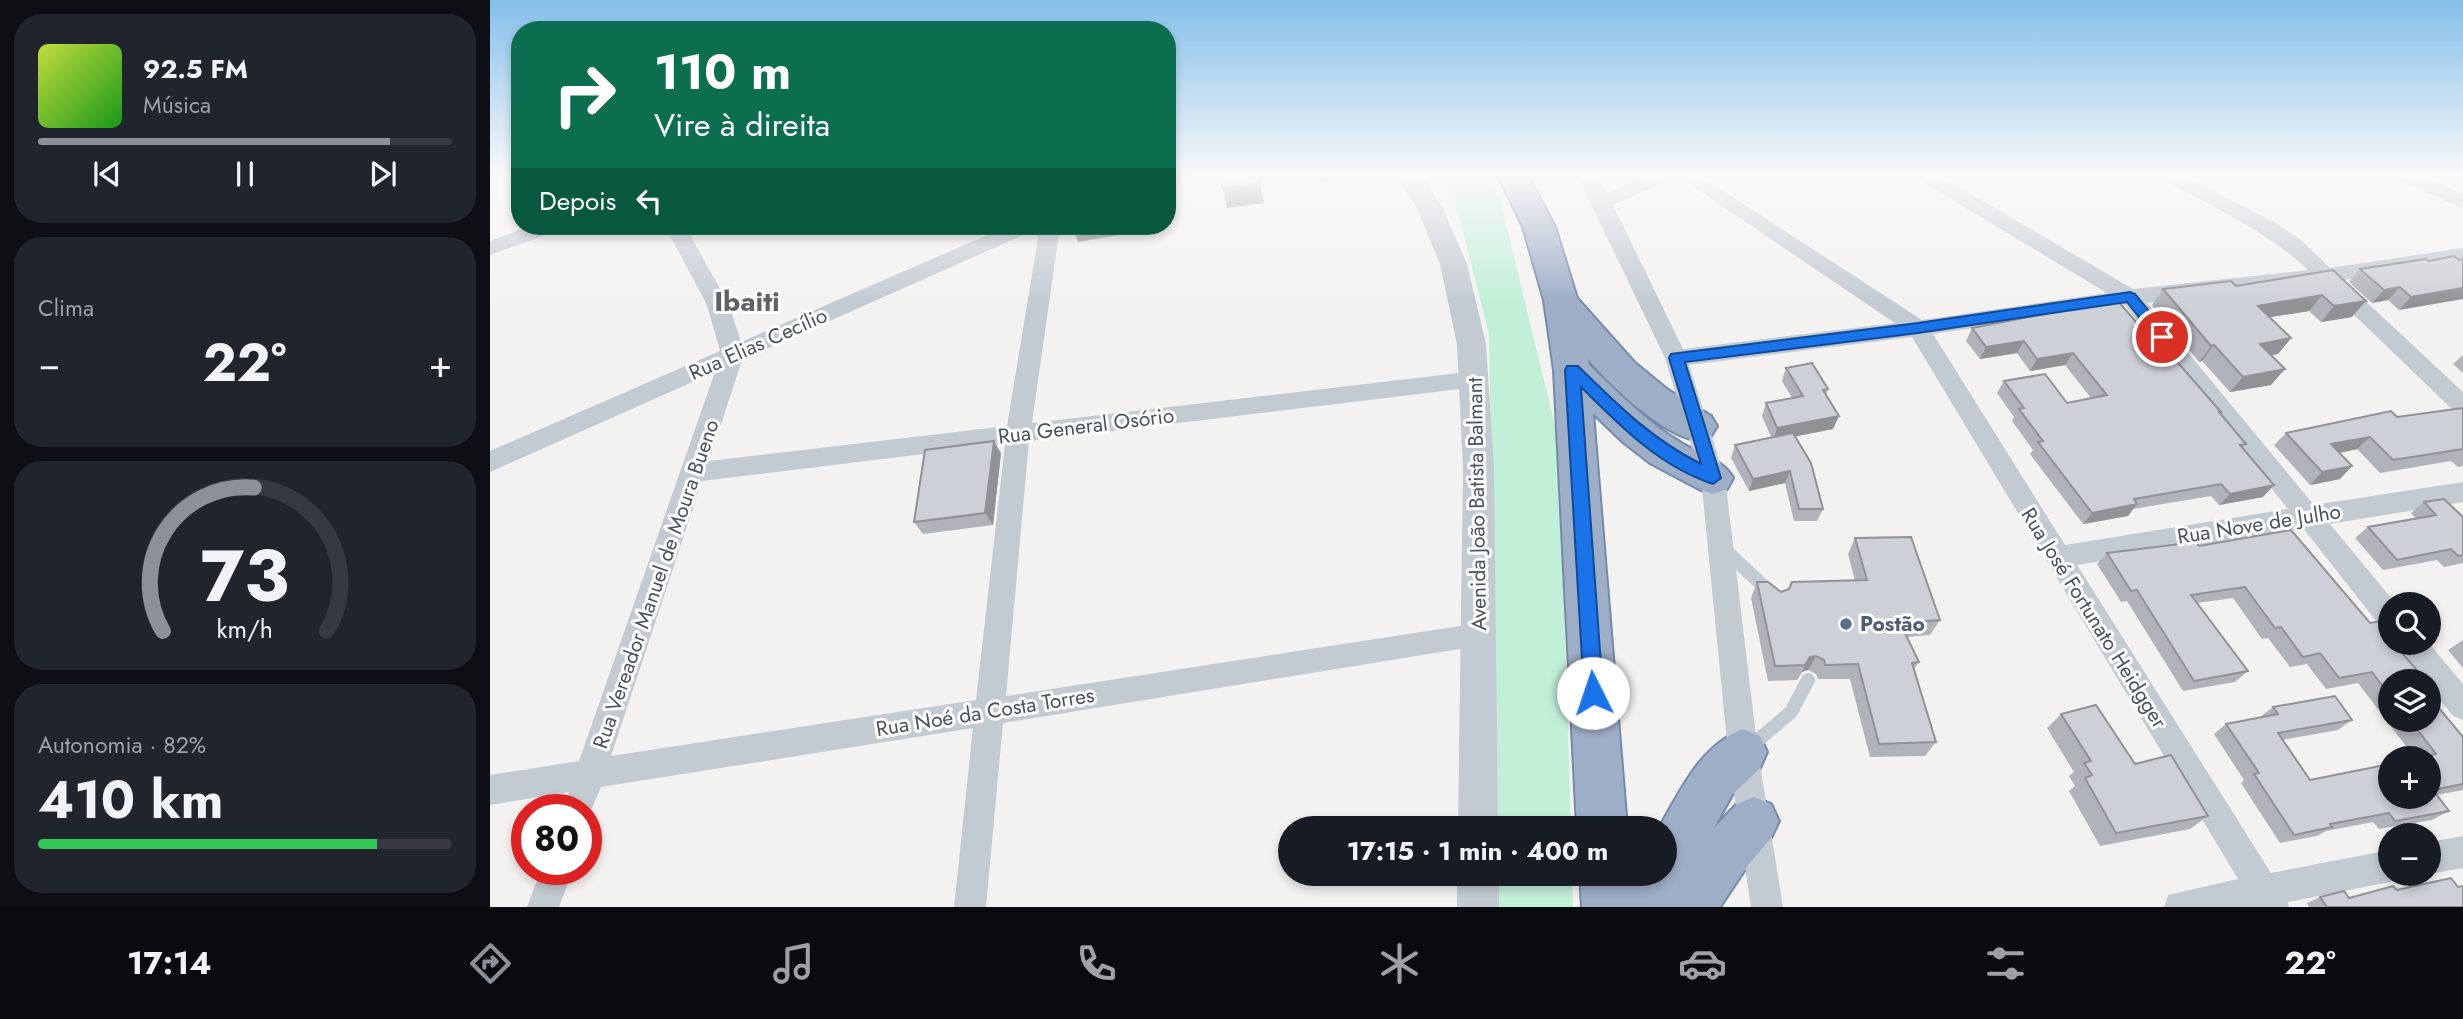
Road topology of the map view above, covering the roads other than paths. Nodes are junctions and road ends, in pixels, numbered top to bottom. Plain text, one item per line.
1 (1434, 219) edge
2 (1535, 219) edge
3 (1610, 219) edge
4 (1753, 219) edge
5 (1999, 219) edge
6 (2252, 219) edge
7 (525, 235) edge
8 (680, 235) edge
9 (1005, 235) edge
10 (1049, 235) edge
11 (490, 248) edge
12 (2463, 255) edge
13 (2328, 275) junction
14 (2130, 297) junction
15 (1561, 300) junction
16 (1918, 328) junction
17 (732, 356) junction
18 (1676, 358) junction
19 (1572, 370) junction
20 (1476, 379) junction
21 (2463, 406) edge
22 (1698, 426) junction
23 (1018, 435) junction
24 (490, 462) edge
25 (695, 472) junction
26 (1713, 478) junction
27 (2463, 492) edge
28 (2307, 515) junction
29 (1721, 547) junction
30 (2056, 557) junction
31 (1776, 598) edge
32 (2378, 602) edge
33 (1480, 635) junction
34 (2422, 655) edge
35 (1808, 680) edge
36 (2463, 706) edge
37 (990, 710) junction
38 (1743, 752) junction
39 (590, 775) junction
40 (490, 790) edge
41 (583, 794) edge
42 (1478, 816) edge
43 (1601, 816) edge
44 (1754, 821) junction
45 (1677, 845) edge
46 (2463, 852) edge
47 (2441, 856) edge
48 (2378, 869) edge
49 (551, 885) edge
50 (1478, 886) edge
51 (1606, 886) edge
52 (1652, 886) edge
53 (2267, 899) edge
54 (543, 907) edge
55 (970, 907) edge
56 (1478, 907) edge
57 (1608, 907) edge
58 (1637, 907) edge
59 (1690, 907) edge
60 (1767, 907) edge
61 (2180, 907) edge

1 - 20 street, Avenida João Batista Balmant
2 - 15 highway
3 - 18 street
4 - 16 street
5 - 14 street
6 - 13 street
7 - 11 street
8 - 17 street
9 - 17 street, Rua Elias Cecílio
10 - 23 street
12 - 13 street
13 - 14 street
13 - 21 street
14 - 16 street
14 - 28 street
15 - 19 highway
15 - 22 highway
16 - 18 street
16 - 30 street, Rua José Fortunato Heidgger
17 - 24 street, Rua Elias Cecílio
17 - 25 street, Rua Vereador Manuel de Moura Bueno
18 - 22 street
19 - 26 highway
19 - 43 highway
20 - 23 street, Rua General Osório
20 - 33 street, Avenida João Batista Balmant
22 - 26 street
23 - 25 street, Rua General Osório
23 - 37 street
25 - 39 street, Rua Vereador Manuel de Moura Bueno
26 - 29 street
27 - 28 street, Rua Nove de Julho
28 - 30 street, Rua Nove de Julho
28 - 32 street
29 - 31 lane
29 - 38 street
30 - 53 street, Rua José Fortunato Heidgger
33 - 37 street, Rua Noé da Costa Torres
33 - 42 street, Avenida João Batista Balmant
34 - 36 street
35 - 38 lane
37 - 39 street, Rua Noé da Costa Torres
37 - 55 street
38 - 44 street
38 - 45 highway
39 - 40 street, Rua Noé da Costa Torres
39 - 41 street, Rua Vereador Manuel de Moura Bueno
44 - 59 highway
44 - 60 street
46 - 47 street
48 - 53 street
49 - 54 street
50 - 56 street
51 - 57 highway
52 - 58 highway
53 - 61 street

